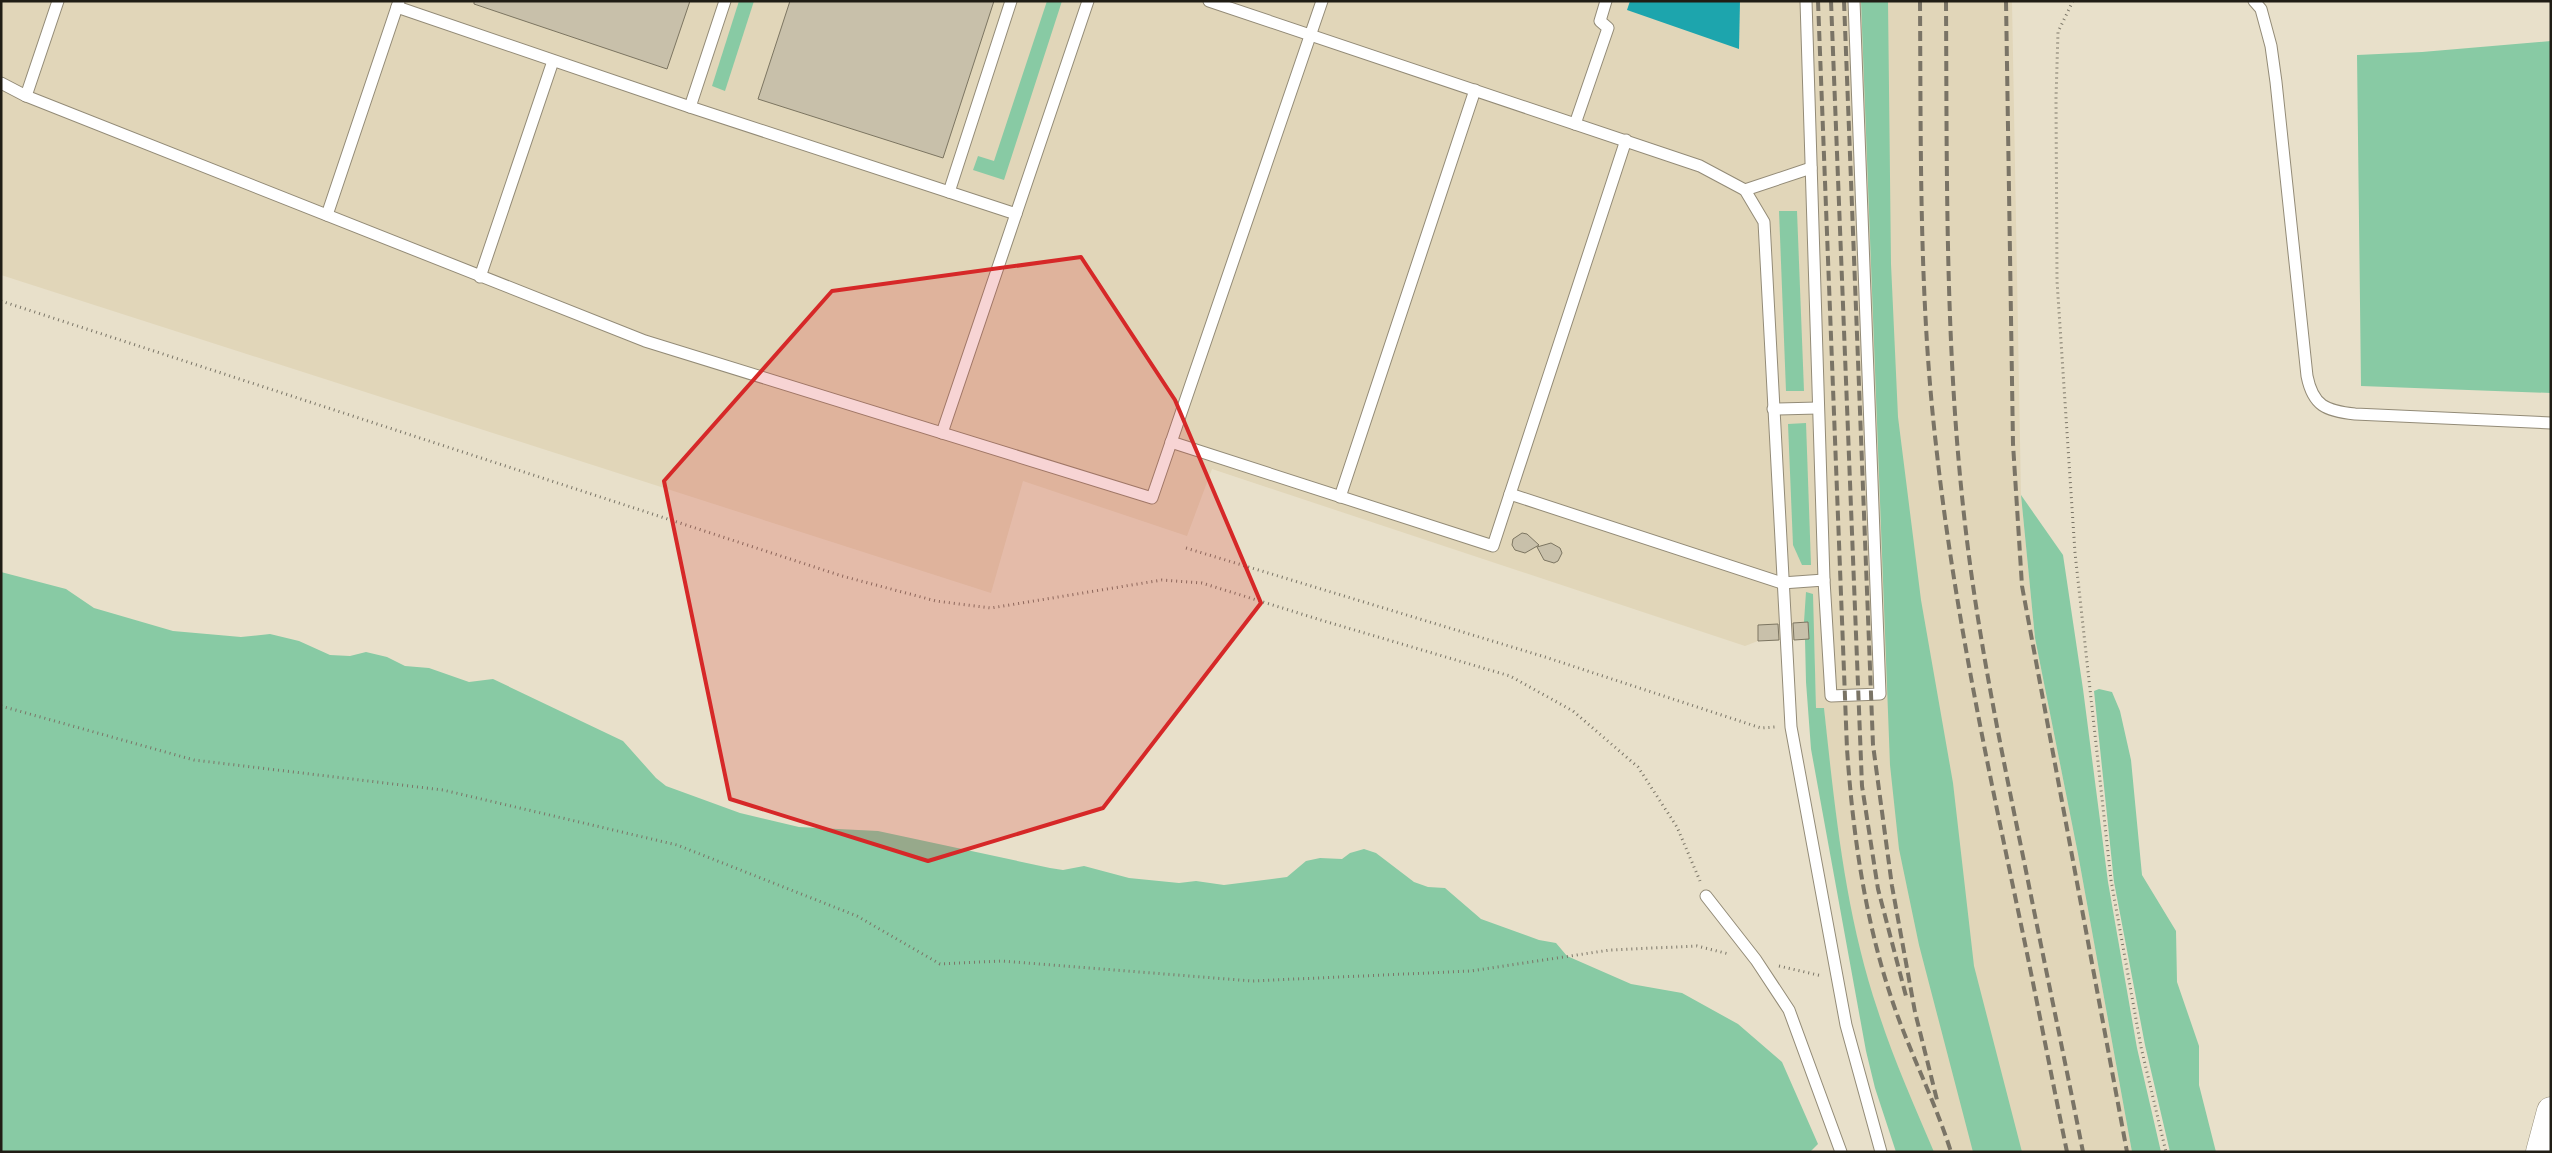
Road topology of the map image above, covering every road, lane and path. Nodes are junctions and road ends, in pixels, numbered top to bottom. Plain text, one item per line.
1 (58, 1) edge
2 (725, 1) edge
3 (1011, 1) edge
4 (1088, 1) edge
5 (1209, 1) edge
6 (1322, 1) edge
7 (1606, 1) edge
8 (1806, 1) edge
9 (1854, 1) edge
10 (2073, 1) edge
11 (2254, 1) edge
12 (398, 4) edge
13 (1310, 35) junction
14 (553, 61) junction
15 (1, 83) edge
16 (1475, 90) junction
17 (26, 96) junction
18 (690, 107) junction
19 (1575, 124) junction
20 (1626, 140) junction
21 (1811, 168) junction
22 (1745, 190) junction
23 (949, 192) junction
24 (1016, 214) junction
25 (327, 215) junction
26 (480, 277) junction
27 (1, 301) edge
28 (1818, 408) junction
29 (1773, 409) junction
30 (2551, 423) edge
31 (942, 433) junction
32 (1171, 442) junction
33 (1510, 494) junction
34 (1340, 497) junction
35 (1186, 548) dead end
36 (1824, 580) junction
37 (1782, 583) junction
38 (1, 706) edge
39 (1791, 727) junction
40 (1706, 896) joint
41 (1756, 960) junction
42 (1837, 980) junction
43 (2551, 1112) edge
44 (1841, 1152) edge
45 (1881, 1152) edge
46 (2166, 1152) edge
47 (2540, 1152) edge

1 - 17 lane
2 - 18 lane
3 - 23 lane
4 - 24 lane
5 - 13 lane
6 - 13 lane
7 - 19 lane
8 - 21 lane
9 - 36 lane
10 - 46 path
11 - 30 lane
12 - 14 lane
12 - 25 lane
13 - 16 lane
13 - 32 lane
14 - 18 lane
14 - 26 lane
15 - 17 lane
16 - 19 lane
16 - 34 lane
17 - 25 lane
18 - 23 lane
19 - 20 lane
20 - 22 lane
20 - 33 lane
21 - 22 lane
21 - 28 lane
22 - 29 lane
23 - 24 lane
24 - 31 lane
25 - 26 lane
26 - 31 lane
27 - 40 path
28 - 29 lane
28 - 36 lane
29 - 37 lane
31 - 32 lane
32 - 34 lane
33 - 34 lane
33 - 37 lane
35 - 39 path
36 - 37 lane
37 - 39 lane
38 - 41 path
39 - 42 lane
40 - 41 lane
41 - 42 path
41 - 44 lane
42 - 45 lane
43 - 47 street

